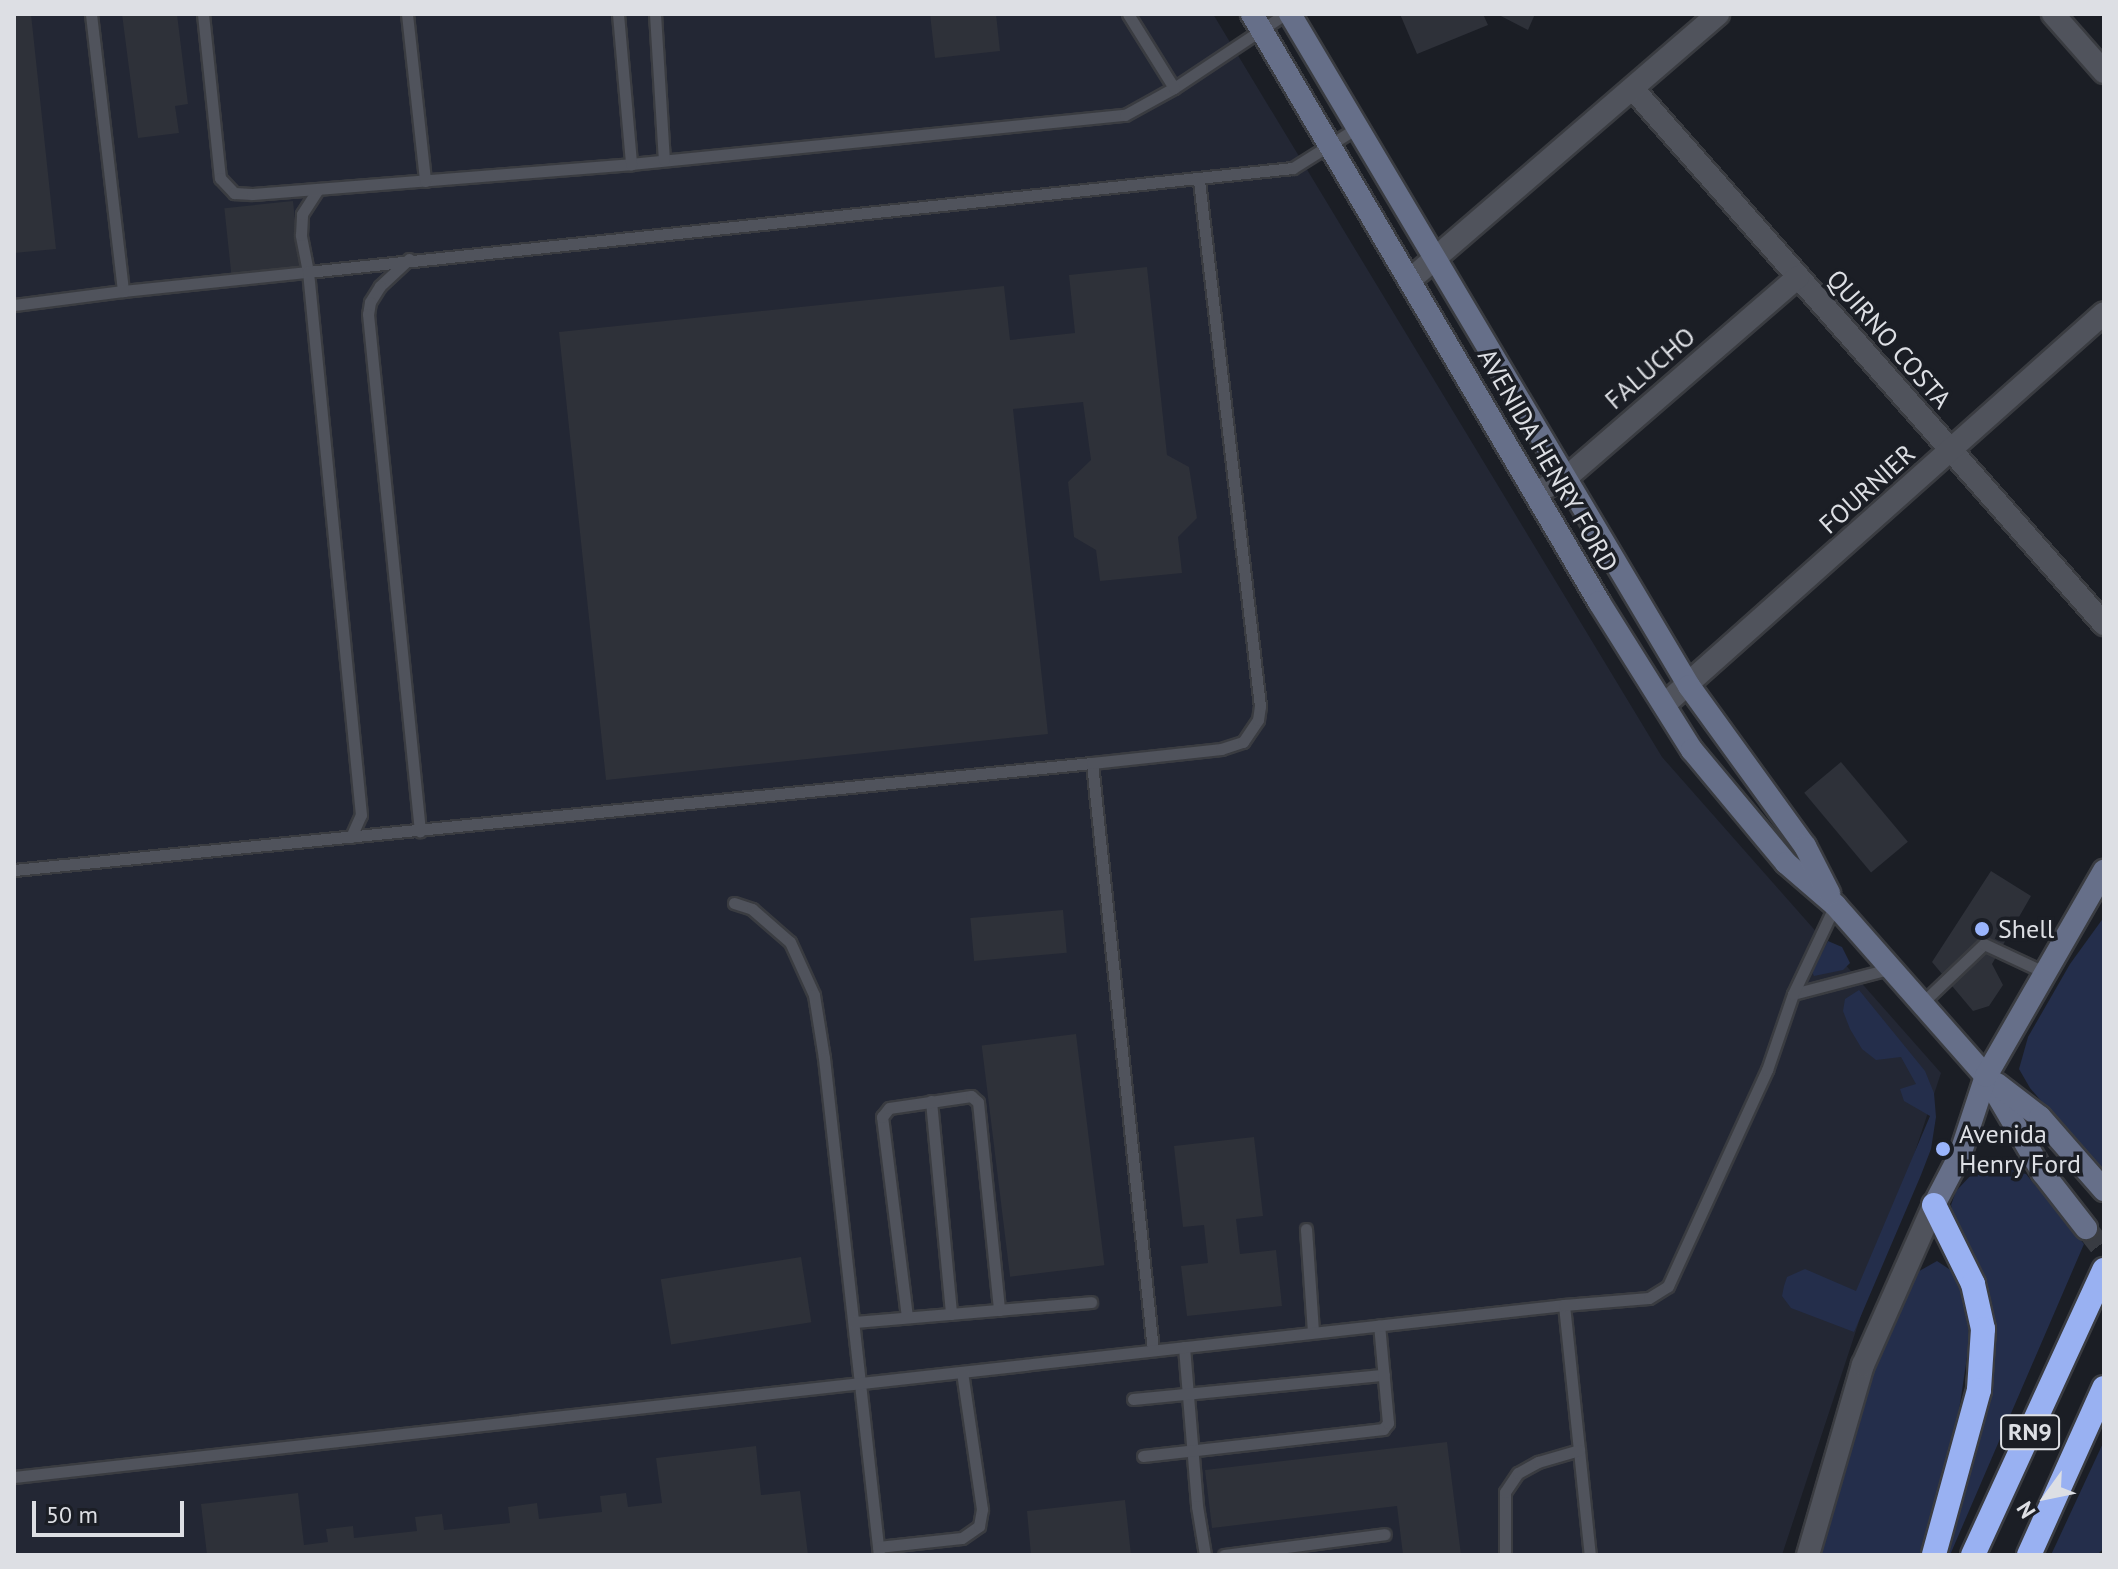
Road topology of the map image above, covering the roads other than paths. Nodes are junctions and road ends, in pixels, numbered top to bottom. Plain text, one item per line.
1 (91, 14) edge
2 (203, 14) edge
3 (407, 14) edge
4 (618, 14) edge
5 (655, 14) edge
6 (1128, 14) edge
7 (1287, 14) edge
8 (1718, 14) edge
9 (2053, 14) edge
10 (1256, 21) edge
11 (2104, 72) edge
12 (1174, 88) junction
13 (1633, 89) junction
14 (1358, 127) junction
15 (1331, 144) junction
16 (664, 160) junction
17 (631, 164) junction
18 (1199, 180) junction
19 (425, 181) junction
20 (317, 191) junction
21 (409, 259) junction
22 (1438, 259) junction
23 (308, 272) junction
24 (1798, 277) junction
25 (1410, 280) junction
26 (123, 291) junction
27 (14, 305) edge
28 (2104, 313) edge
29 (1951, 452) junction
30 (1567, 477) junction
31 (1535, 493) junction
32 (2104, 624) edge
33 (1689, 686) junction
34 (1664, 705) junction
35 (1092, 763) junction
36 (420, 831) junction
37 (351, 837) junction
38 (14, 870) edge
39 (2104, 871) edge
40 (734, 903) dead end
41 (1835, 905) junction
42 (1889, 969) junction
43 (2044, 972) junction
44 (1793, 994) junction
45 (1920, 1005) junction
46 (1986, 1076) junction
47 (931, 1101) junction
48 (2104, 1190) edge
49 (1934, 1205) junction
50 (2086, 1228) tunnel mouth
51 (1306, 1229) dead end
52 (2104, 1270) edge
53 (1091, 1302) dead end
54 (1564, 1305) junction
55 (999, 1310) junction
56 (951, 1314) junction
57 (907, 1317) junction
58 (854, 1322) junction
59 (1379, 1325) junction
60 (1313, 1332) junction
61 (1184, 1347) junction
62 (1153, 1350) junction
63 (962, 1372) junction
64 (1384, 1375) junction
65 (861, 1385) junction
66 (2104, 1388) edge
67 (1188, 1395) junction
68 (1133, 1399) dead end
69 (1579, 1450) junction
70 (1193, 1452) junction
71 (1143, 1456) dead end
72 (14, 1477) edge
73 (1385, 1534) dead end
74 (878, 1551) edge
75 (1205, 1555) edge
76 (1224, 1555) edge
77 (1505, 1555) edge
78 (1590, 1555) edge
79 (1808, 1555) edge
80 (1934, 1555) edge
81 (1973, 1555) edge
82 (2029, 1555) edge

1 - 26 lane
2 - 20 lane
3 - 19 lane
4 - 17 lane
5 - 16 lane
6 - 12 lane
7 - 10 lane
7 - 14 main road, AVENIDA HENRY FORD
8 - 13 street
9 - 11 street
10 - 12 lane
10 - 15 main road, AVENIDA HENRY FORD
12 - 16 lane
13 - 22 street
13 - 24 street, QUIRNO COSTA
14 - 15 lane
14 - 22 main road, AVENIDA HENRY FORD
15 - 18 lane
15 - 25 main road, AVENIDA HENRY FORD
16 - 17 lane
17 - 19 lane
18 - 21 lane
18 - 35 lane
19 - 20 lane
20 - 23 lane
21 - 23 lane
21 - 36 lane
22 - 25 street
22 - 30 main road, AVENIDA HENRY FORD
23 - 26 lane
23 - 37 lane
24 - 29 street, QUIRNO COSTA
24 - 30 street, FALUCHO
25 - 31 main road, AVENIDA HENRY FORD
26 - 27 lane
28 - 29 street, FOURNIER
29 - 32 street, QUIRNO COSTA
29 - 33 street, FOURNIER
30 - 31 street, FALUCHO
30 - 33 main road, AVENIDA HENRY FORD
31 - 34 main road, AVENIDA HENRY FORD
33 - 34 street, FOURNIER
33 - 41 main road, AVENIDA HENRY FORD
34 - 41 main road, AVENIDA HENRY FORD
35 - 36 lane
35 - 62 lane
36 - 37 lane
37 - 38 lane
39 - 43 main road
40 - 58 lane
41 - 42 main road, AVENIDA HENRY FORD
41 - 44 lane
42 - 44 lane
42 - 45 main road, AVENIDA HENRY FORD
43 - 45 lane
43 - 46 main road
44 - 54 lane
45 - 46 main road, AVENIDA HENRY FORD
46 - 48 main road
46 - 49 main road
46 - 50 main road, AVENIDA HENRY FORD
47 - 55 lane
47 - 56 lane
47 - 57 lane
49 - 79 street
49 - 80 highway
51 - 60 lane
52 - 81 highway, RN9
53 - 55 lane
54 - 59 lane
54 - 69 lane
55 - 56 lane
56 - 57 lane
57 - 58 lane
58 - 65 lane
59 - 60 lane
59 - 64 lane
60 - 61 lane
61 - 62 lane
61 - 67 lane
62 - 63 lane
63 - 65 lane
63 - 74 lane
64 - 67 lane
64 - 70 lane
65 - 72 lane
65 - 74 lane
66 - 82 highway, RN9
67 - 68 lane
67 - 70 lane
69 - 77 lane
69 - 78 lane
70 - 71 lane
70 - 75 lane
73 - 76 lane

